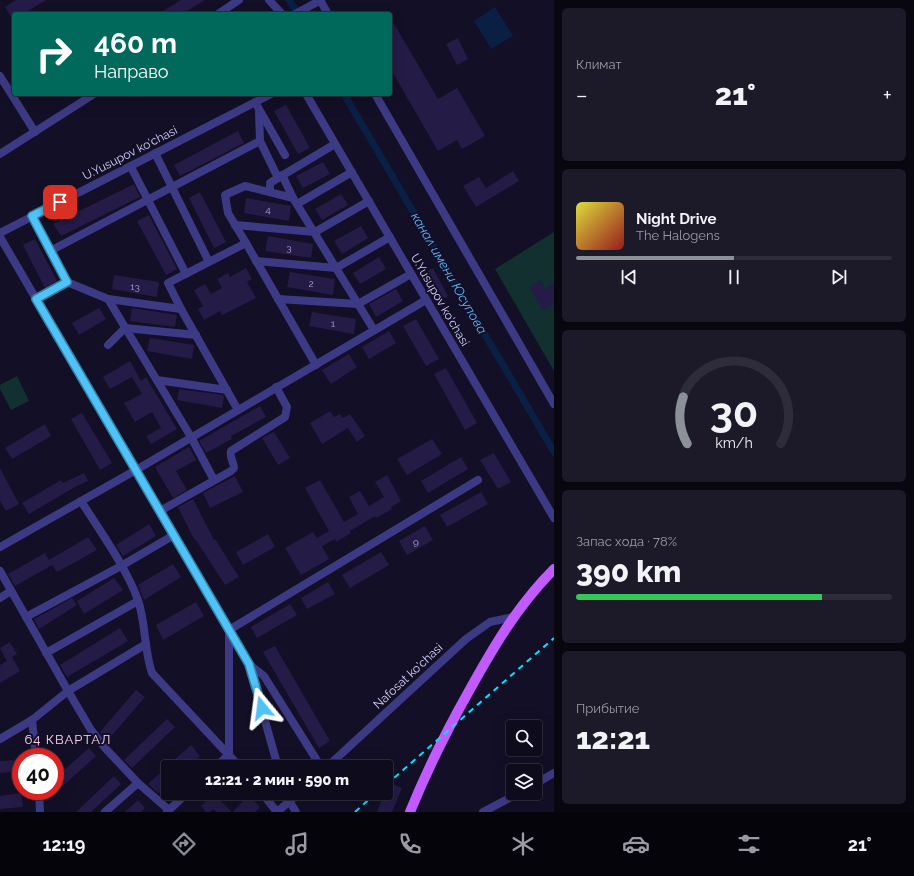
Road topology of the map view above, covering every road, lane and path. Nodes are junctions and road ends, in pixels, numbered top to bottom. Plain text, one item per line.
1 (240, 0) edge
2 (269, 0) edge
3 (321, 0) edge
4 (221, 12) edge
5 (280, 12) edge
6 (299, 12) edge
7 (327, 12) edge
8 (0, 76) edge
9 (12, 95) edge
10 (12, 96) edge
11 (91, 96) edge
12 (267, 96) edge
13 (307, 96) edge
14 (376, 96) edge
15 (255, 102) junction
16 (259, 110) junction
17 (35, 132) junction
18 (260, 141) junction
19 (335, 144) junction
20 (0, 154) edge
21 (155, 154) junction
22 (285, 155) dead end
23 (131, 167) junction
24 (352, 172) junction
25 (280, 177) junction
26 (172, 187) junction
27 (270, 192) junction
28 (148, 200) junction
29 (295, 201) junction
30 (369, 201) junction
31 (32, 216) junction
32 (235, 225) junction
33 (315, 232) junction
34 (0, 233) edge
35 (0, 237) edge
36 (390, 237) junction
37 (246, 243) junction
38 (50, 251) junction
39 (256, 260) junction
40 (209, 262) junction
41 (336, 268) junction
42 (186, 274) junction
43 (411, 274) junction
44 (67, 282) junction
45 (36, 299) junction
46 (108, 299) junction
47 (278, 299) junction
48 (426, 300) junction
49 (358, 304) junction
50 (181, 309) junction
51 (125, 328) junction
52 (374, 330) junction
53 (196, 335) junction
54 (108, 345) dead end
55 (316, 364) junction
56 (157, 380) junction
57 (276, 387) junction
58 (227, 390) junction
59 (554, 404) edge
60 (238, 410) junction
61 (191, 437) junction
62 (136, 470) junction
63 (214, 480) junction
64 (478, 480) dead end
65 (81, 501) junction
66 (160, 511) junction
67 (554, 518) edge
68 (174, 535) junction
69 (0, 547) edge
70 (121, 566) junction
71 (554, 569) edge
72 (0, 571) edge
73 (11, 591) junction
74 (0, 598) edge
75 (138, 601) junction
76 (513, 616) junction
77 (26, 617) junction
78 (229, 630) junction
79 (146, 644) junction
80 (46, 653) junction
81 (249, 664) junction
82 (68, 691) junction
83 (32, 720) junction
84 (0, 739) edge
85 (35, 748) edge
86 (229, 754) junction
87 (223, 760) edge
88 (234, 760) edge
89 (276, 760) edge
90 (317, 760) edge
91 (335, 760) edge
92 (554, 773) edge
93 (542, 780) edge
94 (138, 783) junction
95 (39, 800) edge
96 (180, 800) edge
97 (268, 800) edge
98 (506, 800) edge
99 (290, 802) joint
100 (168, 811) edge
101 (40, 812) edge
102 (105, 812) edge
103 (277, 812) edge
104 (296, 812) edge
105 (410, 812) edge
106 (483, 812) edge

1 - 4 street
2 - 5 street
3 - 6 street
3 - 7 street
8 - 9 street
10 - 17 street
11 - 17 street
12 - 15 street, U.Yusupov ko'chasi
13 - 19 street, U.Yusupov ko'chasi
14 - 59 street
15 - 16 street
15 - 21 street, U.Yusupov ko'chasi
16 - 18 street
16 - 22 street
17 - 20 street
18 - 25 street
18 - 26 street
19 - 24 street, U.Yusupov ko'chasi
19 - 25 street
21 - 23 street, U.Yusupov ko'chasi
21 - 26 street
23 - 28 street
23 - 31 street, U.Yusupov ko'chasi
24 - 29 street
24 - 30 street, U.Yusupov ko'chasi
25 - 27 street
25 - 29 street
26 - 28 street
26 - 40 street
27 - 29 street
27 - 32 street
28 - 38 street
28 - 42 street
29 - 33 street
30 - 33 street
30 - 36 street, U.Yusupov ko'chasi
31 - 34 street, U.Yusupov ko'chasi
31 - 38 street
32 - 33 street
32 - 37 street
33 - 41 street
35 - 45 street
36 - 41 street
36 - 43 street, U.Yusupov ko'chasi
37 - 39 street
37 - 40 street
38 - 44 street
39 - 41 street
39 - 47 street
40 - 42 street
41 - 49 street
42 - 50 street
43 - 48 street, U.Yusupov ko'chasi
43 - 49 street
44 - 45 street
44 - 46 street
45 - 62 street
46 - 50 street
46 - 51 street
47 - 49 street
47 - 55 street
48 - 52 street
48 - 67 street, U.Yusupov ko'chasi
49 - 52 street
50 - 53 street
51 - 53 street
51 - 54 street
51 - 56 street
52 - 55 street
53 - 58 street
55 - 57 street
56 - 58 street
56 - 61 street
57 - 60 street
57 - 63 street
58 - 60 street
60 - 61 street
61 - 62 street
61 - 63 street
62 - 65 street
62 - 66 street
63 - 66 street
64 - 78 street
65 - 69 street
65 - 70 street
66 - 68 street
68 - 70 street
68 - 78 street
70 - 75 street
70 - 77 street
71 - 76 main road
72 - 73 street
73 - 74 street
73 - 77 street
75 - 79 street
75 - 80 street
76 - 91 street, Nafosat ko'chasi
76 - 105 main road
77 - 80 street
78 - 81 street
78 - 86 street
79 - 82 street
79 - 86 street
80 - 82 street
81 - 89 street
81 - 90 street
82 - 83 street
82 - 94 street
83 - 84 street
83 - 85 street
86 - 87 street
86 - 88 street
92 - 93 street
94 - 100 street
94 - 102 street
95 - 101 street
96 - 100 street
97 - 103 street
98 - 106 street
99 - 103 street
99 - 104 street

